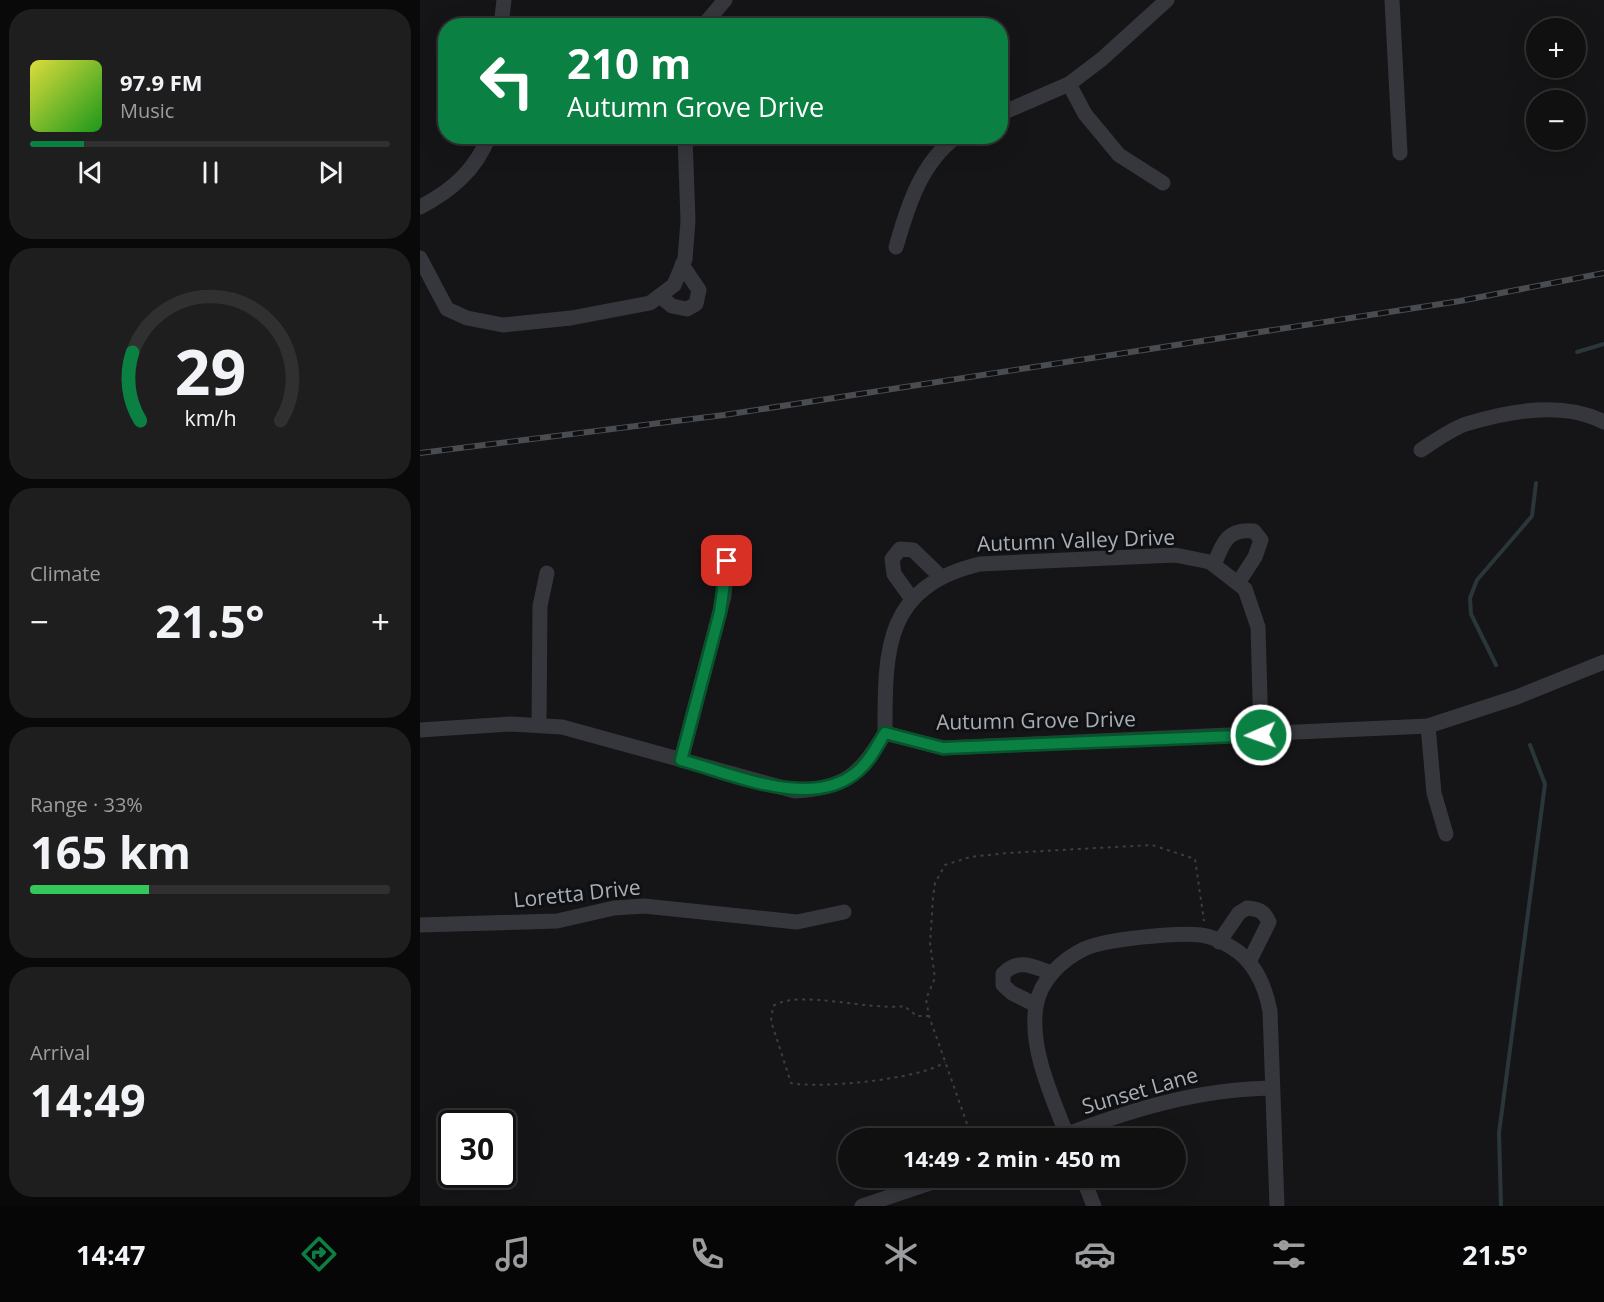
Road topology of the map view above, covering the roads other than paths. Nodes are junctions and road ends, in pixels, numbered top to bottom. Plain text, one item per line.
1 (504, 0) edge
2 (725, 0) edge
3 (1392, 0) edge
4 (1164, 1) edge
5 (502, 18) edge
6 (709, 18) edge
7 (1069, 84) junction
8 (1008, 111) edge
9 (484, 144) edge
10 (685, 144) edge
11 (947, 144) edge
12 (1401, 153) dead end
13 (1163, 183) dead end
14 (420, 207) edge
15 (896, 247) dead end
16 (420, 258) edge
17 (682, 265) junction
18 (660, 296) junction
19 (1604, 422) edge
20 (1421, 450) dead end
21 (727, 561) dead end
22 (1214, 565) junction
23 (547, 573) dead end
24 (941, 577) junction
25 (1238, 583) junction
26 (912, 599) junction
27 (1604, 662) edge
28 (539, 724) junction
29 (1428, 726) junction
30 (420, 730) edge
31 (885, 733) junction
32 (1261, 735) junction
33 (681, 760) junction
34 (1446, 834) dead end
35 (844, 912) dead end
36 (420, 926) edge
37 (1212, 939) junction
38 (1249, 962) junction
39 (1051, 973) junction
40 (1036, 1005) junction
41 (1272, 1088) junction
42 (1061, 1128) edge
43 (1090, 1128) edge
44 (915, 1188) edge
45 (1087, 1188) edge
46 (862, 1206) edge
47 (1094, 1206) edge
48 (1277, 1206) edge

1 - 5 street
2 - 6 street
3 - 12 street
4 - 7 street
7 - 8 street
7 - 13 street
9 - 14 street
10 - 17 street
11 - 15 street
16 - 18 street
17 - 18 street
17 - 18 street
19 - 20 street
21 - 33 street
22 - 24 street, Autumn Valley Drive
22 - 25 street, Autumn Valley Drive
22 - 25 street
23 - 28 street
24 - 26 street, Autumn Valley Drive
24 - 26 street
25 - 32 street, Autumn Valley Drive
26 - 31 street, Autumn Valley Drive
27 - 29 street, Autumn Grove Drive
28 - 30 street
28 - 33 street
29 - 32 street, Autumn Grove Drive
29 - 34 street
31 - 32 street, Autumn Grove Drive
31 - 33 street
35 - 36 street, Loretta Drive
37 - 38 street
37 - 38 street
37 - 39 street
38 - 41 street
39 - 40 street
39 - 40 street
40 - 42 street
41 - 43 street, Sunset Lane
41 - 48 street
44 - 46 street
45 - 47 street

